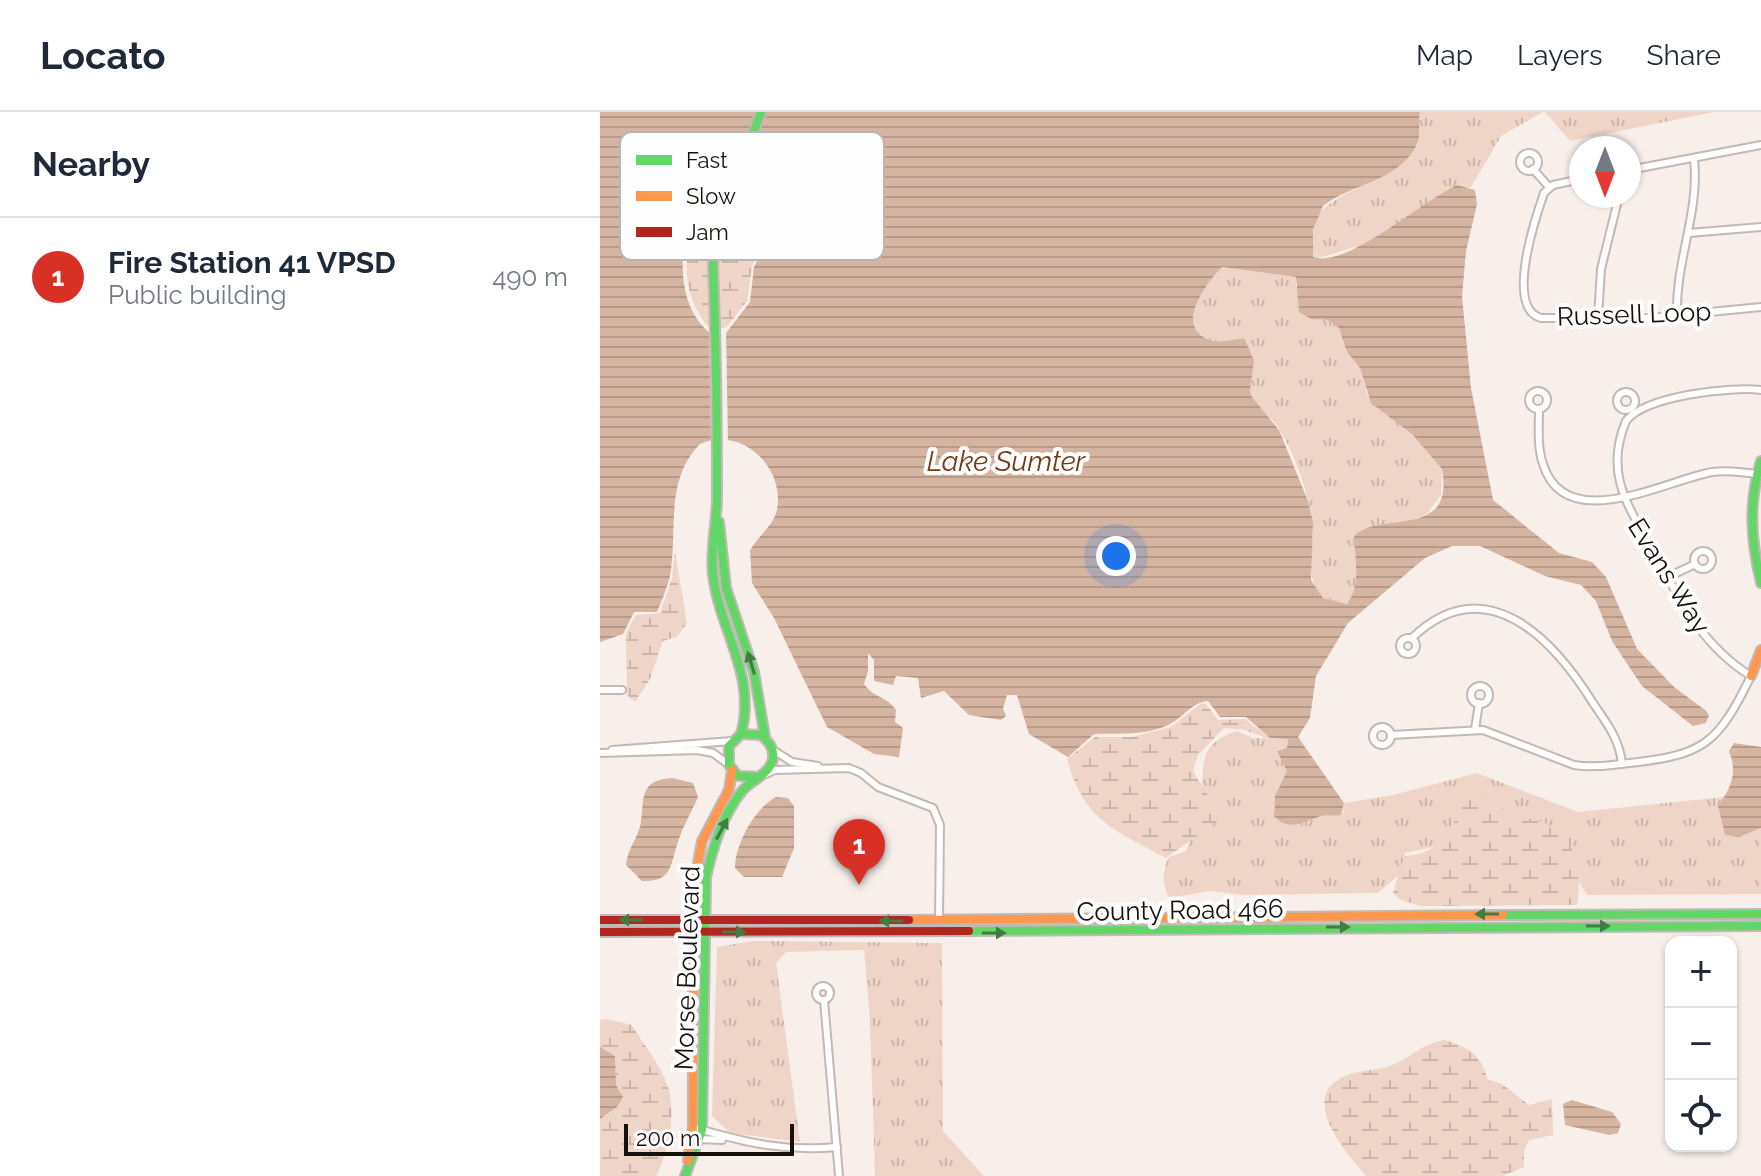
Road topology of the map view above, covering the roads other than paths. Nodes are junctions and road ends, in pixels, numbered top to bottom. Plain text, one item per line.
1 (761, 112) edge
2 (753, 132) edge
3 (1761, 145) edge
4 (1694, 158) junction
5 (1641, 168) edge
6 (1533, 169) dead end
7 (1569, 182) edge
8 (1549, 187) junction
9 (1616, 208) edge
10 (1761, 227) edge
11 (1689, 233) junction
12 (714, 260) edge
13 (1761, 307) edge
14 (1677, 316) junction
15 (1598, 318) junction
16 (1761, 390) edge
17 (1539, 409) dead end
18 (1761, 461) edge
19 (1759, 474) edge
20 (1624, 496) junction
21 (718, 509) junction
22 (1695, 564) dead end
23 (1759, 571) edge
24 (1666, 578) junction
25 (1761, 583) edge
26 (1412, 638) dead end
27 (1761, 650) edge
28 (1751, 676) junction
29 (600, 690) edge
30 (622, 690) dead end
31 (1479, 703) dead end
32 (1475, 729) junction
33 (741, 734) junction
34 (1391, 735) dead end
35 (766, 739) junction
36 (732, 741) junction
37 (772, 750) junction
38 (600, 753) edge
39 (1622, 764) junction
40 (730, 768) junction
41 (833, 768) junction
42 (760, 776) junction
43 (1761, 914) edge
44 (600, 920) edge
45 (694, 920) junction
46 (705, 920) junction
47 (939, 921) junction
48 (1761, 926) edge
49 (694, 931) junction
50 (705, 931) junction
51 (600, 932) edge
52 (940, 933) junction
53 (824, 1000) dead end
54 (697, 1134) junction
55 (837, 1147) junction
56 (686, 1174) edge
57 (839, 1176) edge

1 - 2 main road
3 - 4 street
4 - 5 street
4 - 11 street
6 - 8 street
7 - 8 street
8 - 15 street, Russell Loop
9 - 15 street
10 - 11 street
11 - 14 street
12 - 21 main road
13 - 14 street, Russell Loop
14 - 15 street, Russell Loop
16 - 20 street, Evans Way
17 - 20 street
18 - 19 main road
19 - 20 street
19 - 23 main road
20 - 24 street, Evans Way
21 - 33 main road
35 -> 21 main road
22 - 24 street
23 - 25 main road
24 - 28 street, Evans Way
26 - 39 street
27 - 28 main road
28 - 39 street
29 - 30 street
31 - 32 street
32 - 34 street
32 - 39 street
33 - 35 main road
33 - 36 main road
35 - 37 main road
36 - 38 street
36 - 40 main road
37 - 41 street
37 - 42 main road
38 - 40 street
40 - 42 main road
40 - 45 main road, Morse Boulevard
41 - 42 street
41 - 47 street
46 -> 42 main road, Morse Boulevard
43 -> 47 main road, County Road 466
45 -> 44 main road, County Road 466
45 - 46 main road, County Road 466
45 - 49 main road, Morse Boulevard
47 -> 46 main road, County Road 466
46 - 50 main road, Morse Boulevard
47 - 52 main road
52 -> 48 main road, County Road 466
49 - 50 main road, County Road 466
49 - 51 main road, County Road 466
49 - 54 main road, Morse Boulevard
50 -> 52 main road, County Road 466
50 - 54 main road, Morse Boulevard
53 - 55 street
54 - 55 street
54 - 56 main road, Morse Boulevard
55 - 57 street

